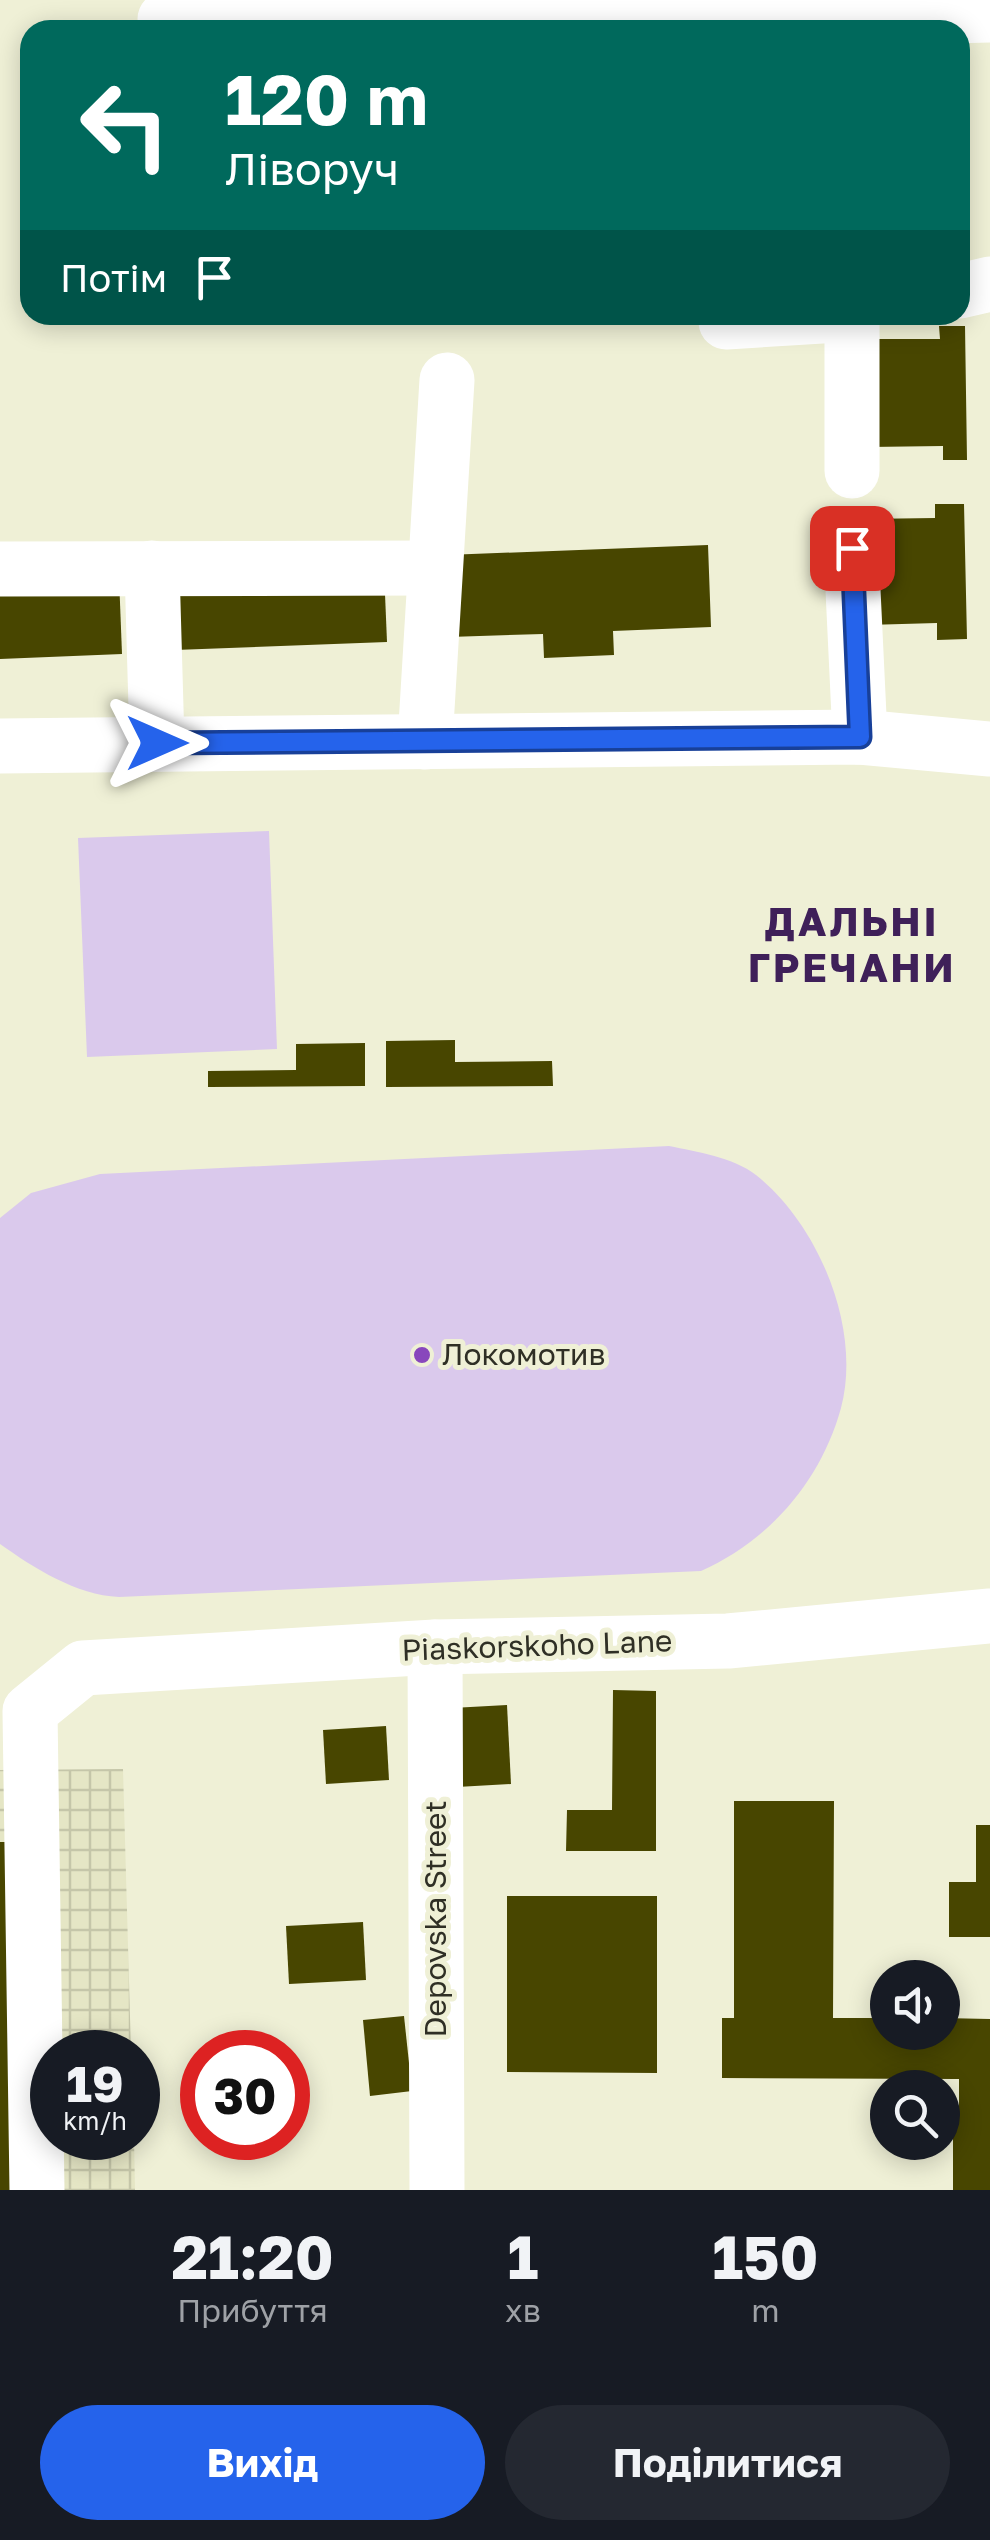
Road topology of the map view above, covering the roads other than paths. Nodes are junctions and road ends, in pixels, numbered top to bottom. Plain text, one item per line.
1 (990, 15) edge
2 (867, 16) edge
3 (165, 19) dead end
4 (852, 325) edge
5 (447, 380) dead end
6 (852, 471) dead end
7 (852, 548) dead end
8 (152, 568) junction
9 (433, 568) junction
10 (0, 569) edge
11 (860, 737) junction
12 (424, 742) junction
13 (157, 743) junction
14 (0, 746) edge
15 (990, 749) edge
16 (990, 1616) edge
17 (435, 1647) junction
18 (15, 1711) edge
19 (37, 2190) edge
20 (436, 2190) edge

1 - 2 street
2 - 3 street
4 - 6 street
5 - 9 street
7 - 11 street
8 - 9 street
8 - 10 street
8 - 13 street
9 - 12 street
11 - 12 street
11 - 15 street
12 - 13 street
13 - 14 street
16 - 17 street, Piaskorskoho Lane
17 - 18 street, Piaskorskoho Lane
17 - 20 street, Depovska Street
18 - 19 street

